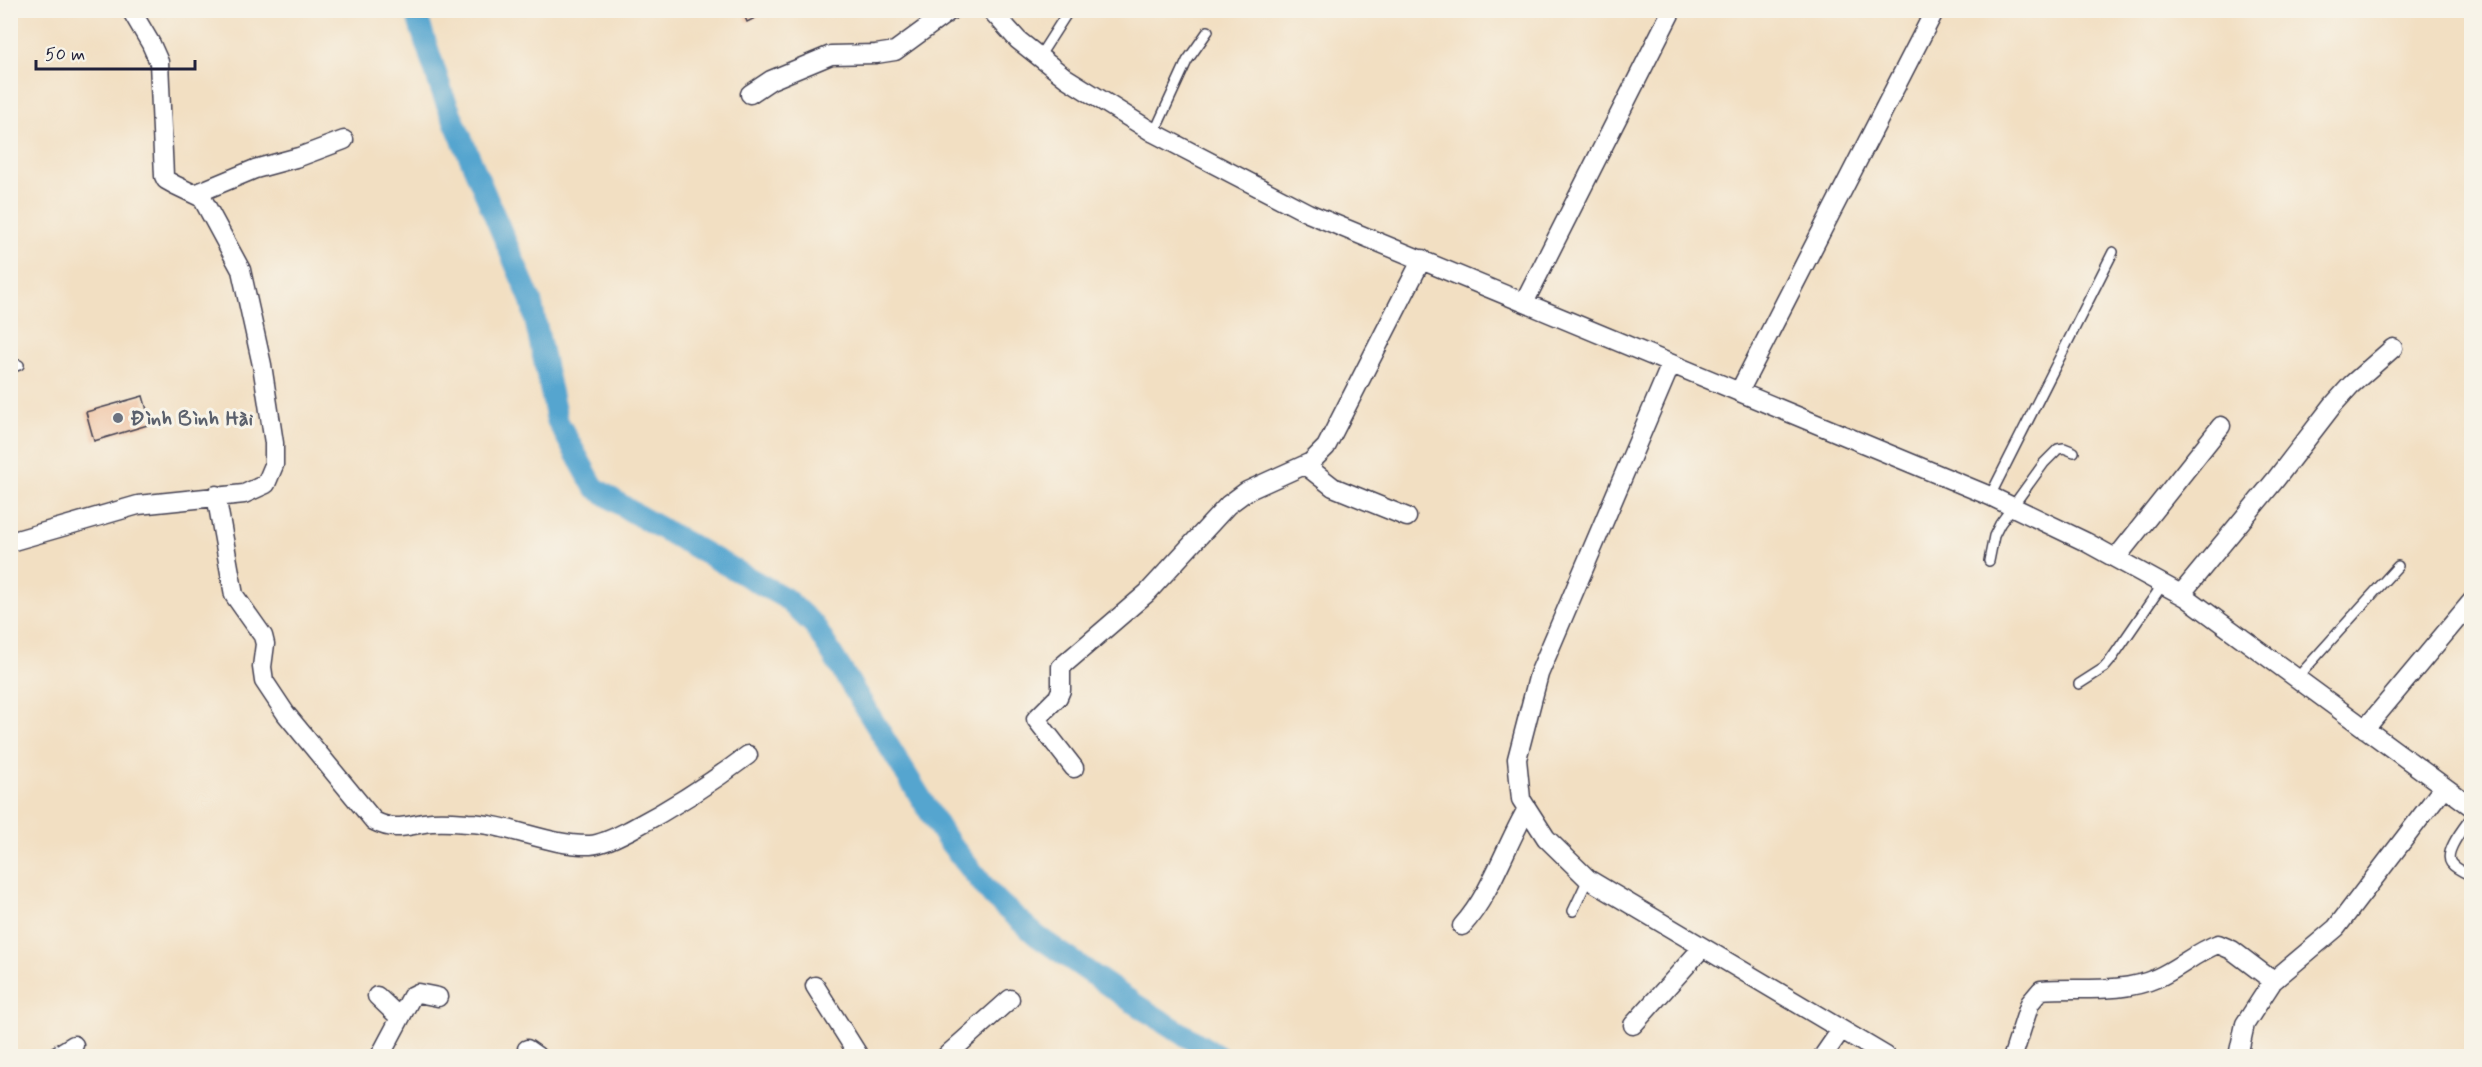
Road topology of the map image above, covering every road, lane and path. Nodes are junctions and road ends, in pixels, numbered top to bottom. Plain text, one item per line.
1 (131, 10) edge
2 (951, 10) edge
3 (991, 10) edge
4 (1069, 10) edge
5 (1672, 10) edge
6 (1935, 10) edge
7 (1208, 31) dead end
8 (1039, 57) junction
9 (750, 93) dead end
10 (1154, 133) junction
11 (344, 140) dead end
12 (195, 194) junction
13 (2113, 252) dead end
14 (1422, 259) junction
15 (1525, 302) junction
16 (2393, 348) dead end
17 (1671, 364) junction
18 (1739, 392) junction
19 (2221, 426) dead end
20 (2074, 452) dead end
21 (1305, 465) junction
22 (216, 495) junction
23 (1989, 496) junction
24 (2014, 508) junction
25 (1407, 518) dead end
26 (10, 542) edge
27 (2116, 558) junction
28 (1989, 561) dead end
29 (2398, 566) dead end
30 (2163, 584) junction
31 (2181, 594) junction
32 (2472, 601) edge
33 (2296, 679) junction
34 (2079, 684) dead end
35 (2365, 729) junction
36 (748, 755) dead end
37 (1074, 768) dead end
38 (2443, 788) junction
39 (2472, 807) edge
40 (1527, 809) junction
41 (2472, 816) edge
42 (2472, 876) edge
43 (1588, 879) junction
44 (1573, 911) dead end
45 (1462, 926) dead end
46 (1702, 948) junction
47 (2273, 981) junction
48 (815, 986) dead end
49 (377, 996) dead end
50 (438, 997) dead end
51 (1010, 999) dead end
52 (399, 1018) junction
53 (1634, 1025) dead end
54 (1841, 1030) junction
55 (74, 1045) dead end
56 (56, 1056) edge
57 (380, 1056) edge
58 (859, 1056) edge
59 (946, 1056) edge
60 (1823, 1056) edge
61 (1886, 1056) edge
62 (2013, 1056) edge
63 (2238, 1056) edge

1 - 12 street
2 - 9 street
3 - 8 street
4 - 8 lane
5 - 15 street
6 - 18 street
7 - 10 lane
8 - 10 street
10 - 14 street
11 - 12 street
12 - 22 street
13 - 23 lane
14 - 15 street
14 - 21 street
15 - 17 street
16 - 31 street
17 - 18 street
17 - 40 street
18 - 23 street
19 - 27 street
20 - 24 lane
21 - 25 street
21 - 37 street
22 - 26 street
22 - 36 street
23 - 24 street
24 - 27 street
24 - 28 lane
27 - 30 street
29 - 33 lane
30 - 31 street
30 - 34 lane
31 - 33 street
32 - 35 street
33 - 35 street
35 - 38 street
38 - 39 street
38 - 47 street
40 - 43 street
40 - 45 street
41 - 42 lane
43 - 44 lane
43 - 46 street
46 - 53 street
46 - 54 street
47 - 62 street
47 - 63 street
48 - 58 street
49 - 52 street
50 - 52 street
51 - 59 street
52 - 57 street
54 - 60 street
54 - 61 street
55 - 56 street

